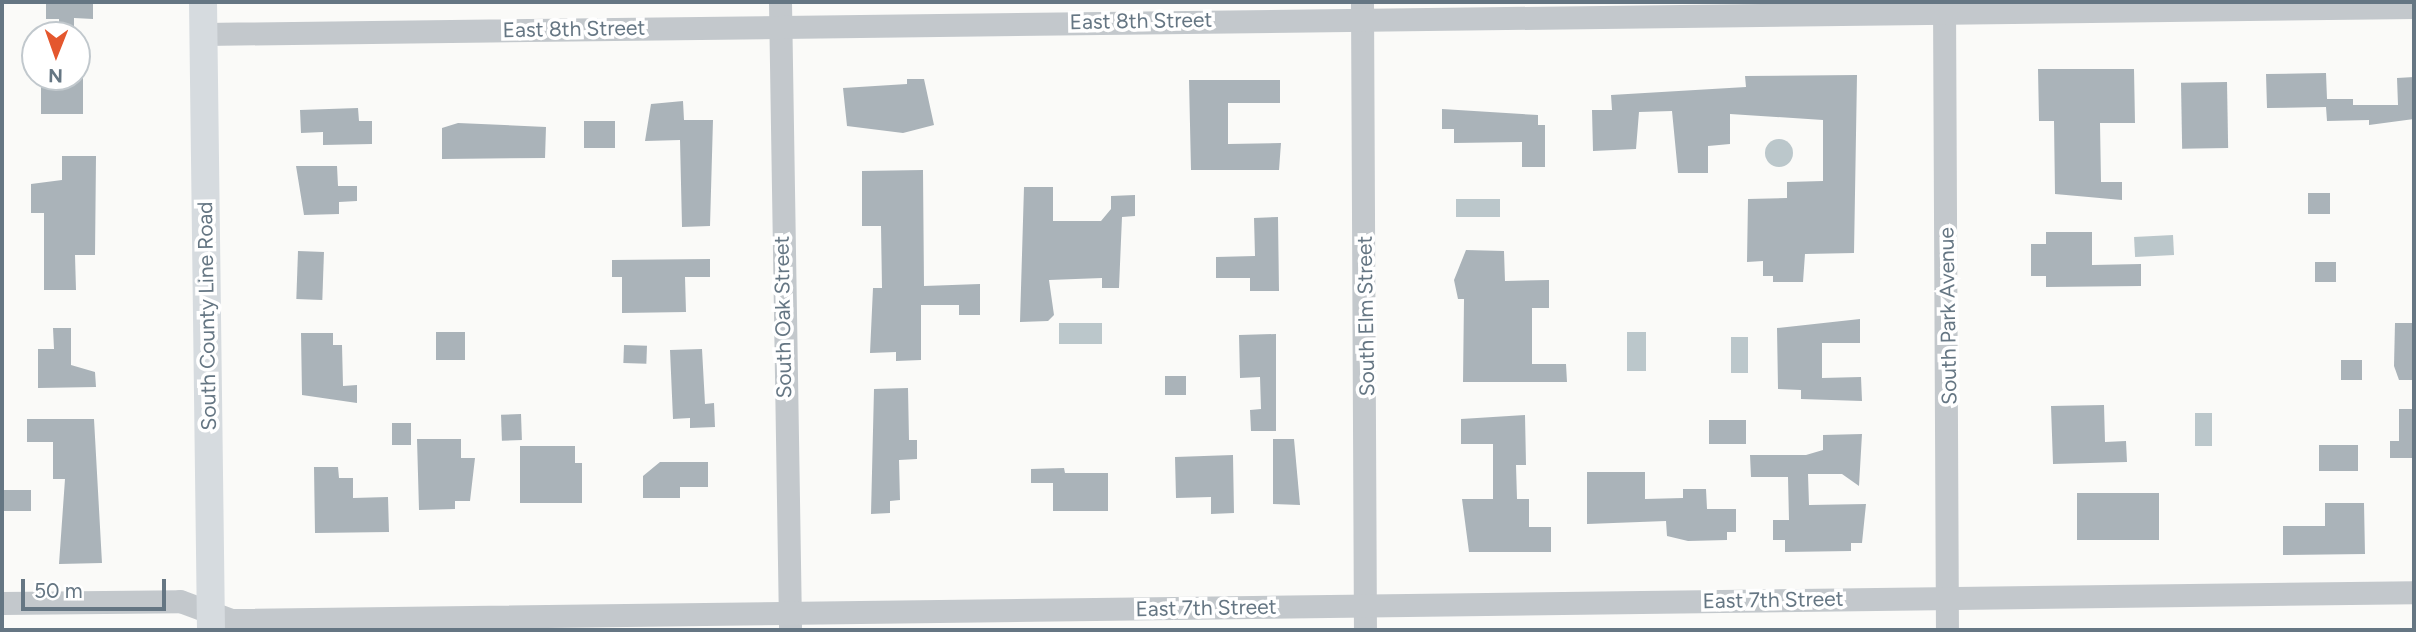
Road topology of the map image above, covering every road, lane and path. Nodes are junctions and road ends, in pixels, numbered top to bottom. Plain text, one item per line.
1 (203, 2) edge
2 (780, 2) edge
3 (1944, 7) edge
4 (2414, 7) edge
5 (1362, 10) edge
6 (780, 26) junction
7 (204, 34) junction
8 (2414, 592) edge
9 (1947, 598) junction
10 (2, 603) edge
11 (1366, 605) junction
12 (211, 620) edge
13 (788, 623) edge
14 (1365, 630) edge
15 (1947, 630) edge

1 - 7 main road, South County Line Road
2 - 6 street, South Oak Street
3 - 4 street, East 8th Street
3 - 5 street, East 8th Street
3 - 9 street, South Park Avenue
5 - 6 street, East 8th Street
5 - 11 street, South Elm Street
6 - 7 street, East 8th Street
6 - 13 street, South Oak Street
7 - 12 main road, South County Line Road
8 - 9 street, East 7th Street
9 - 11 street, East 7th Street
9 - 15 street, South Park Avenue
10 - 12 street, East 7th Street
11 - 13 street, East 7th Street
11 - 14 street, South Elm Street
12 - 13 street, East 7th Street

